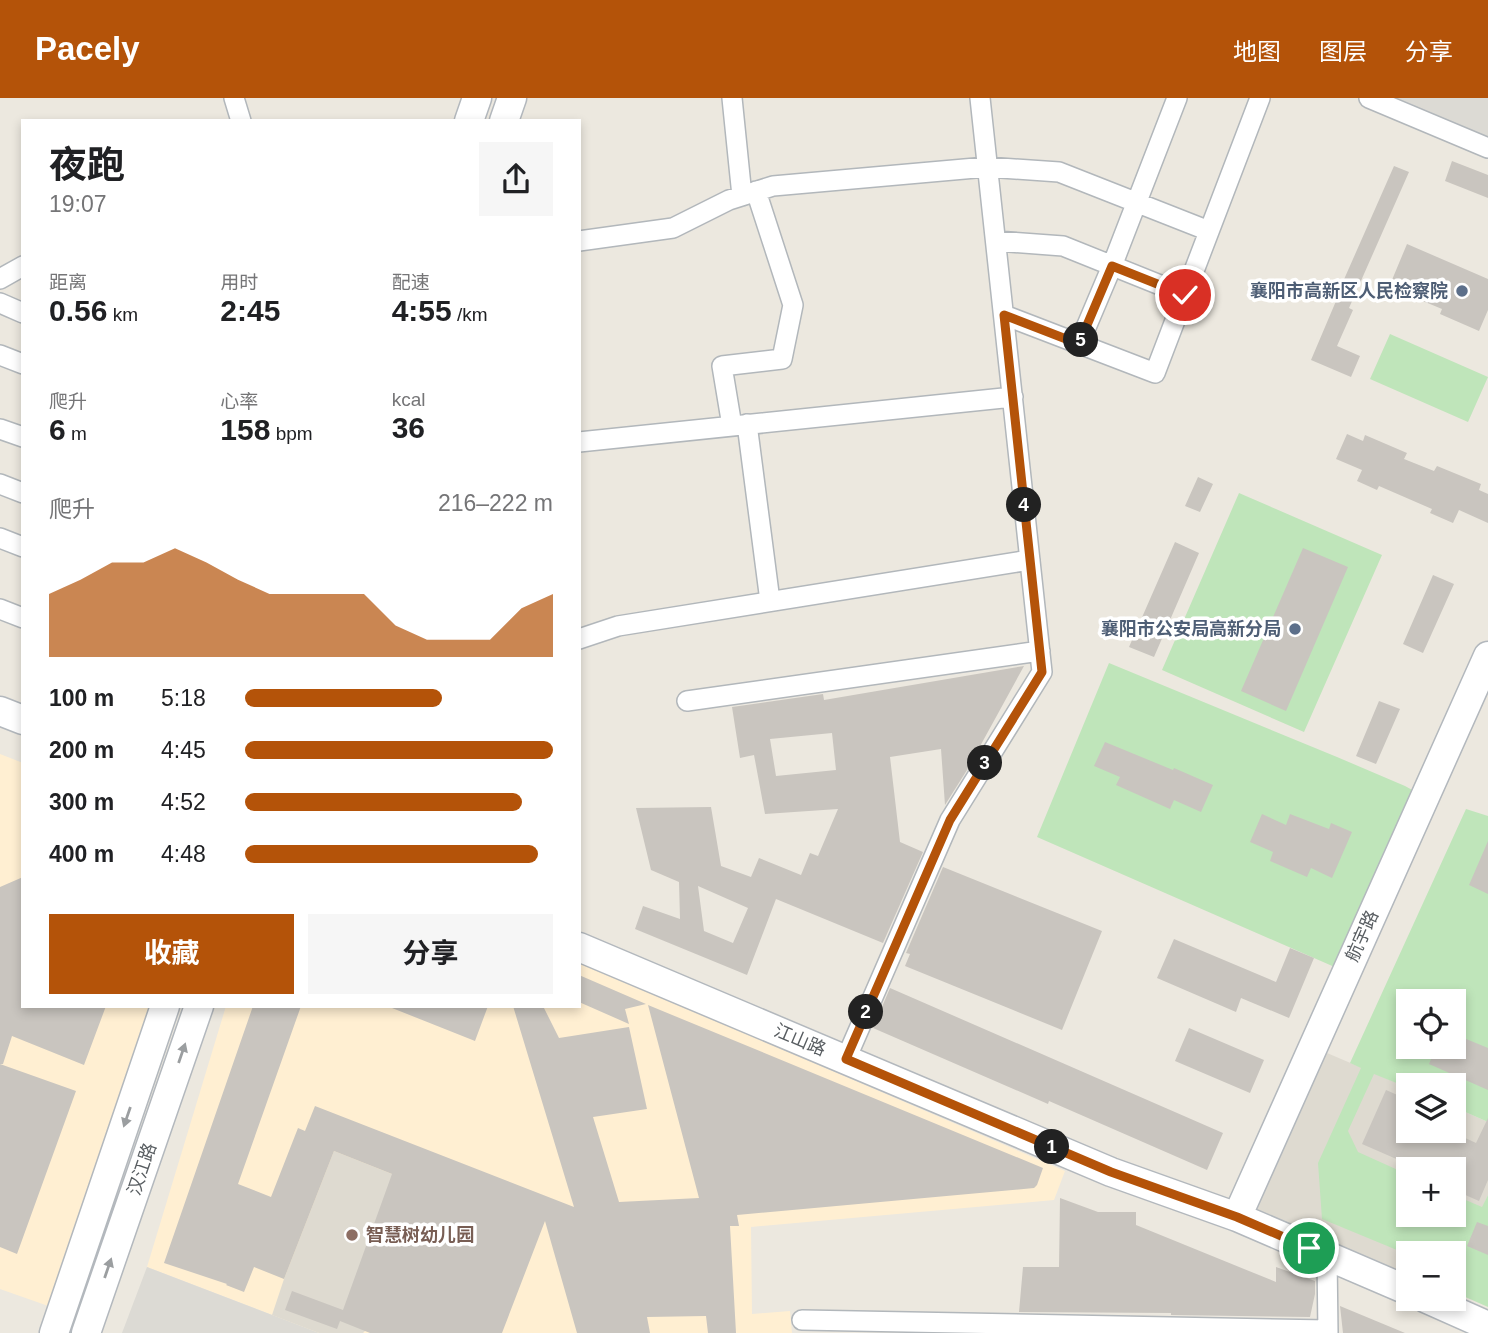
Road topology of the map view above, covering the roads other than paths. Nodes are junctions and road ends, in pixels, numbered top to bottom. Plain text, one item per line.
1 (234, 98) edge
2 (477, 98) edge
3 (512, 98) edge
4 (732, 98) edge
5 (980, 98) edge
6 (1177, 98) edge
7 (1260, 98) edge
8 (1369, 98) edge
9 (240, 119) edge
10 (470, 119) edge
11 (505, 119) edge
12 (1488, 148) edge
13 (987, 167) junction
14 (749, 193) junction
15 (1136, 202) junction
16 (1209, 232) junction
17 (581, 241) edge
18 (996, 242) junction
19 (21, 266) edge
20 (1112, 266) junction
21 (0, 279) edge
22 (1185, 295) junction
23 (0, 303) edge
24 (21, 312) edge
25 (1004, 315) junction
26 (1079, 344) junction
27 (0, 355) edge
28 (21, 363) edge
29 (1013, 397) junction
30 (740, 425) junction
31 (0, 429) edge
32 (21, 437) edge
33 (581, 442) edge
34 (0, 484) edge
35 (21, 492) edge
36 (0, 538) edge
37 (21, 546) edge
38 (1030, 560) junction
39 (770, 601) junction
40 (0, 609) edge
41 (21, 617) edge
42 (581, 638) edge
43 (1040, 651) junction
44 (1488, 656) edge
45 (687, 701) dead end
46 (0, 711) edge
47 (21, 719) edge
48 (581, 948) edge
49 (164, 1008) edge
50 (198, 1008) edge
51 (846, 1059) junction
52 (1237, 1217) junction
53 (1327, 1256) junction
54 (1396, 1285) edge
55 (1454, 1311) edge
56 (802, 1320) dead end
57 (1488, 1326) edge
58 (1328, 1331) edge
59 (54, 1333) edge
60 (86, 1333) edge

1 - 9 street
2 - 10 street
3 - 11 street
4 - 14 street
5 - 13 street
6 - 15 street
7 - 16 street
8 - 12 street
13 - 14 street
13 - 15 street
13 - 18 street
14 - 17 street
14 - 30 street
15 - 16 street
15 - 20 street
16 - 22 street
18 - 20 street
18 - 25 street
19 - 21 street
20 - 22 street
20 - 26 street
22 - 26 street
23 - 24 street
25 - 26 street
25 - 29 street
27 - 28 street
29 - 30 street
29 - 38 street
30 - 33 street
30 - 39 street
31 - 32 street
34 - 35 street
36 - 37 street
38 - 39 street
38 - 43 street
39 - 42 street
40 - 41 street
43 - 45 street
43 - 51 street
44 - 52 street, 航宇路
46 - 47 street
48 - 51 street, 江山路
49 -> 59 street, 汉江路
60 -> 50 street, 汉江路
51 - 52 street, 江山路
52 - 53 street, 江山路
53 - 54 street, 江山路
53 - 58 street
55 - 57 street
56 - 58 street

